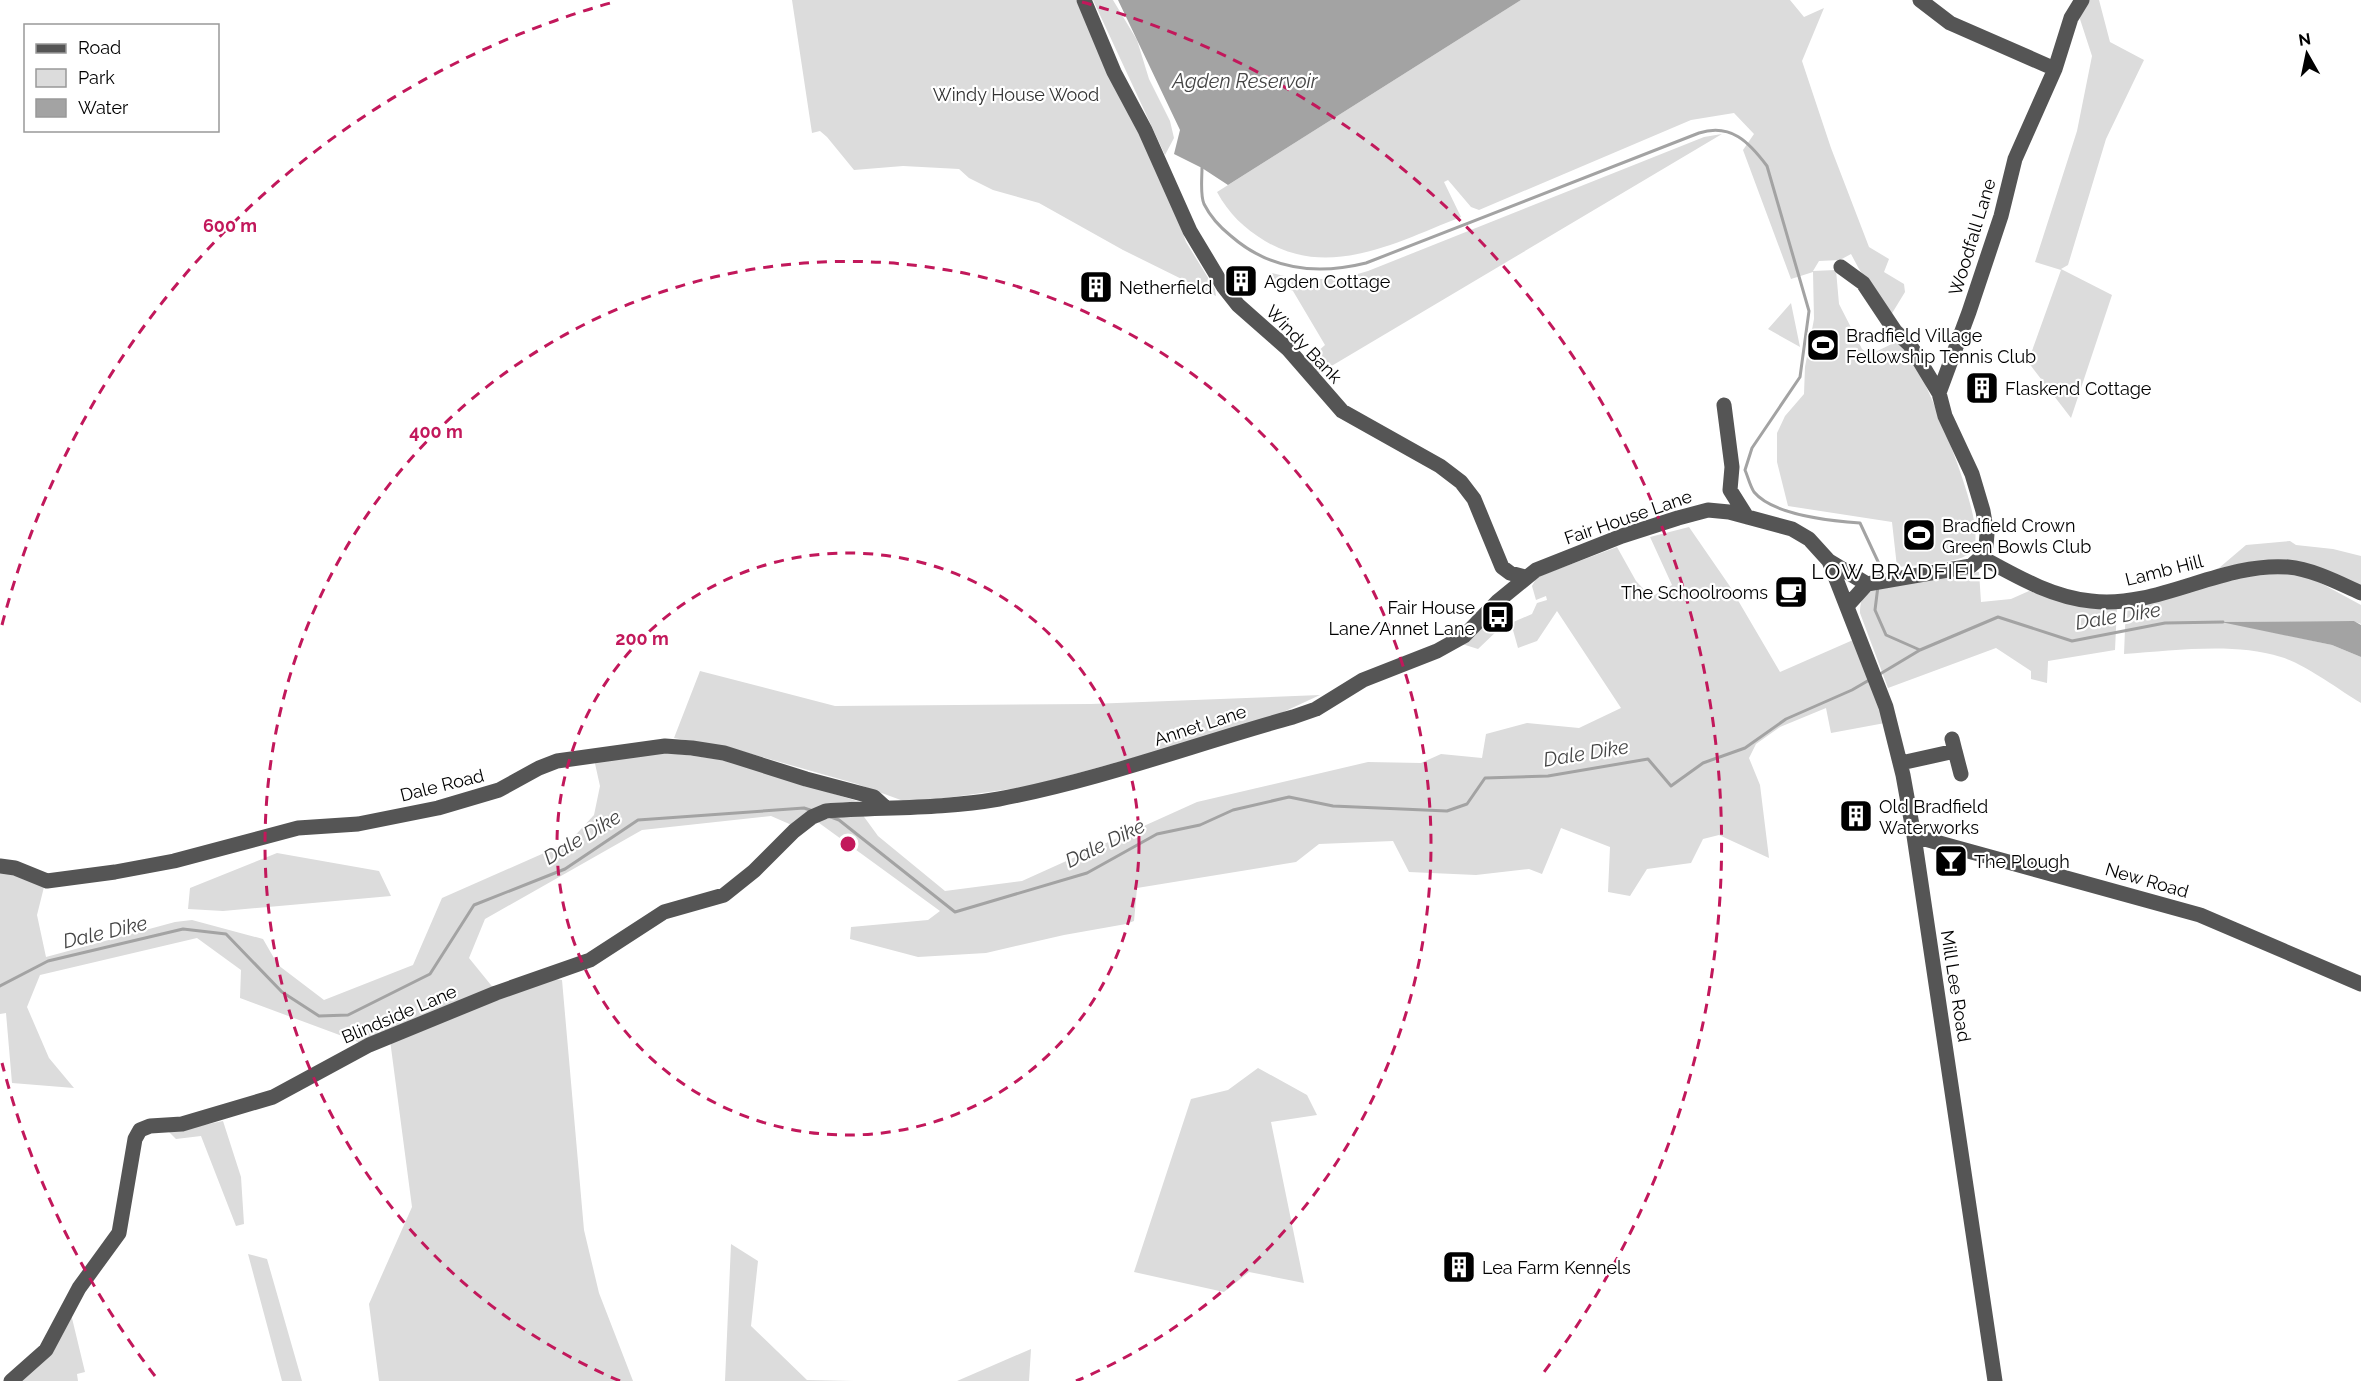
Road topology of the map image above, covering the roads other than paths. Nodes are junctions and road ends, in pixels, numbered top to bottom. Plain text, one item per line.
1 (1084, 0) edge
2 (1920, 0) edge
3 (2082, 0) edge
4 (2055, 69) junction
5 (1841, 267) dead end
6 (1939, 393) junction
7 (1724, 405) dead end
8 (1730, 490) junction
9 (1708, 510) junction
10 (1747, 517) junction
11 (1981, 557) junction
12 (1829, 561) junction
13 (1502, 567) junction
14 (1525, 577) junction
15 (1868, 584) junction
16 (2361, 593) edge
17 (1502, 598) junction
18 (1848, 605) junction
19 (1901, 763) junction
20 (1960, 774) dead end
21 (885, 807) junction
22 (1914, 836) junction
23 (0, 866) edge
24 (2361, 984) edge
25 (11, 1381) edge
26 (1995, 1381) edge

1 - 13 street, Windy Bank
2 - 4 street
3 - 4 street, Woodfall Lane
4 - 6 street, Woodfall Lane
5 - 6 street
6 - 11 street
7 - 8 street
8 - 9 street
8 - 10 street
9 - 10 street, Fair House Lane
9 - 14 street, Fair House Lane
10 - 12 street, Fair House Lane
11 - 15 street
11 - 16 street, Lamb Hill
12 - 15 street
12 - 18 street, Fair House Lane
13 - 14 street
13 - 17 street, Windy Bank
14 - 17 street, Fair House Lane
15 - 18 street
17 - 21 street, Annet Lane
18 - 19 street, Mill Lee Road
19 - 20 street
19 - 22 street, Mill Lee Road
21 - 23 street, Dale Road
21 - 25 street, Blindside Lane
22 - 24 street, New Road
22 - 26 street, Mill Lee Road

